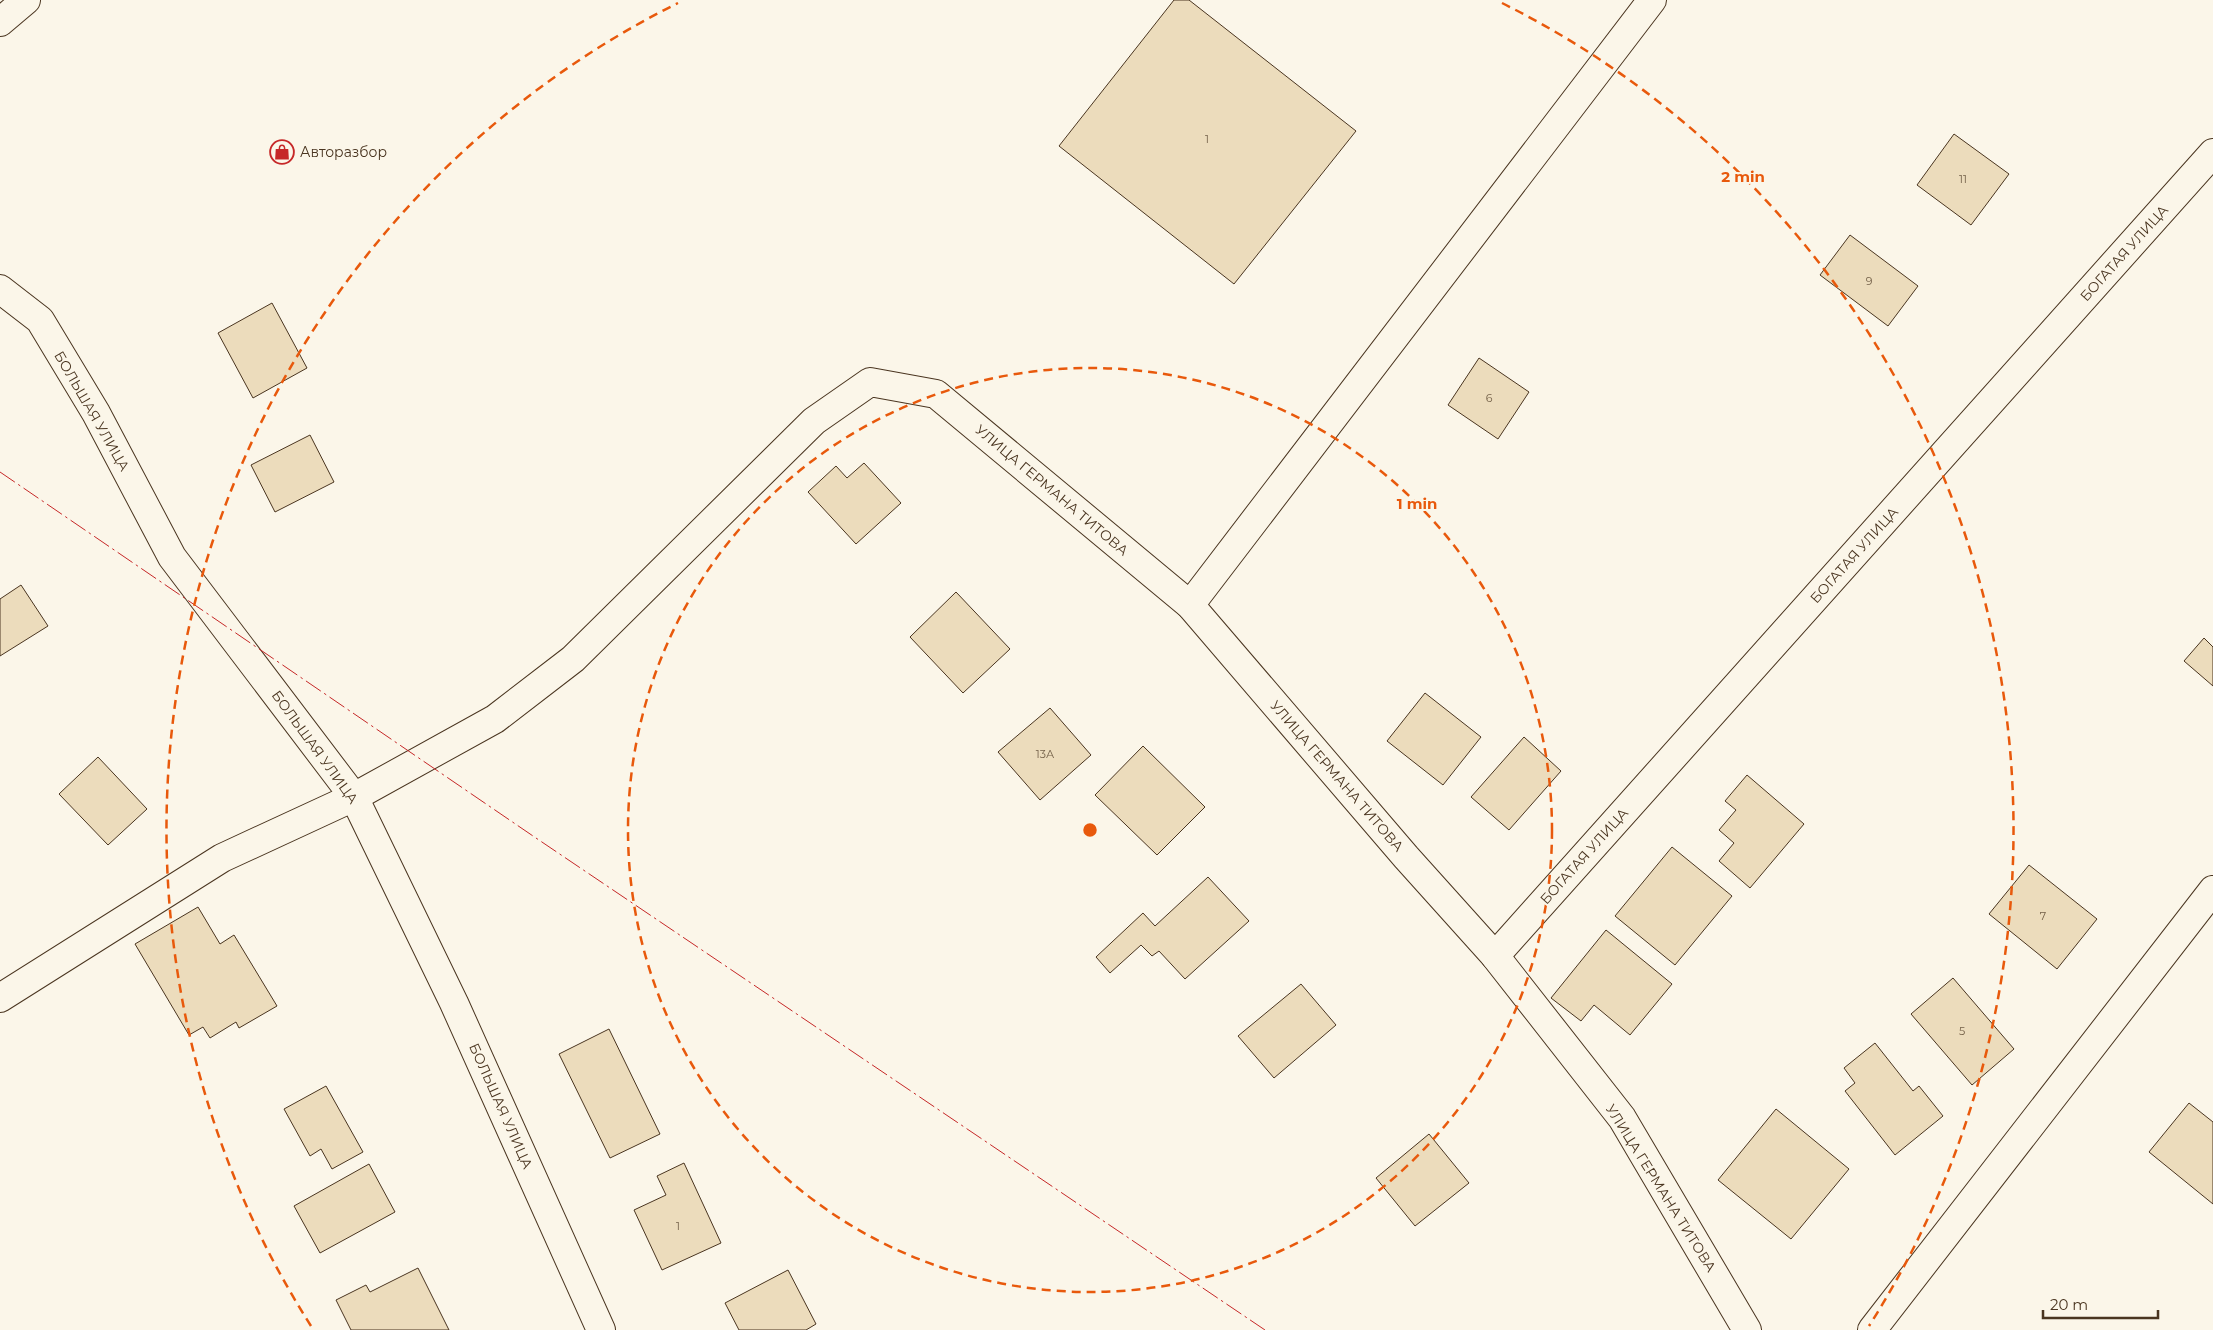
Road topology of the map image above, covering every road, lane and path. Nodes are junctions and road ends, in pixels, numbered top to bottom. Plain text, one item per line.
1 (26, 0) edge
2 (1652, 0) edge
3 (0, 22) edge
4 (2213, 153) edge
5 (0, 289) edge
6 (1190, 606) junction
7 (354, 797) junction
8 (2213, 890) edge
9 (1494, 956) junction
10 (0, 998) edge
11 (601, 1330) edge
12 (1747, 1330) edge
13 (1872, 1330) edge

1 - 3 street
2 - 6 street
4 - 9 street, БОГАТАЯ УЛИЦА
5 - 7 street, БОЛЬШАЯ УЛИЦА
6 - 7 street, УЛИЦА ГЕРМАНА ТИТОВА
6 - 9 street, УЛИЦА ГЕРМАНА ТИТОВА
7 - 10 street, УЛИЦА ГЕРМАНА ТИТОВА
7 - 11 street, БОЛЬШАЯ УЛИЦА
8 - 13 street
9 - 12 street, УЛИЦА ГЕРМАНА ТИТОВА

